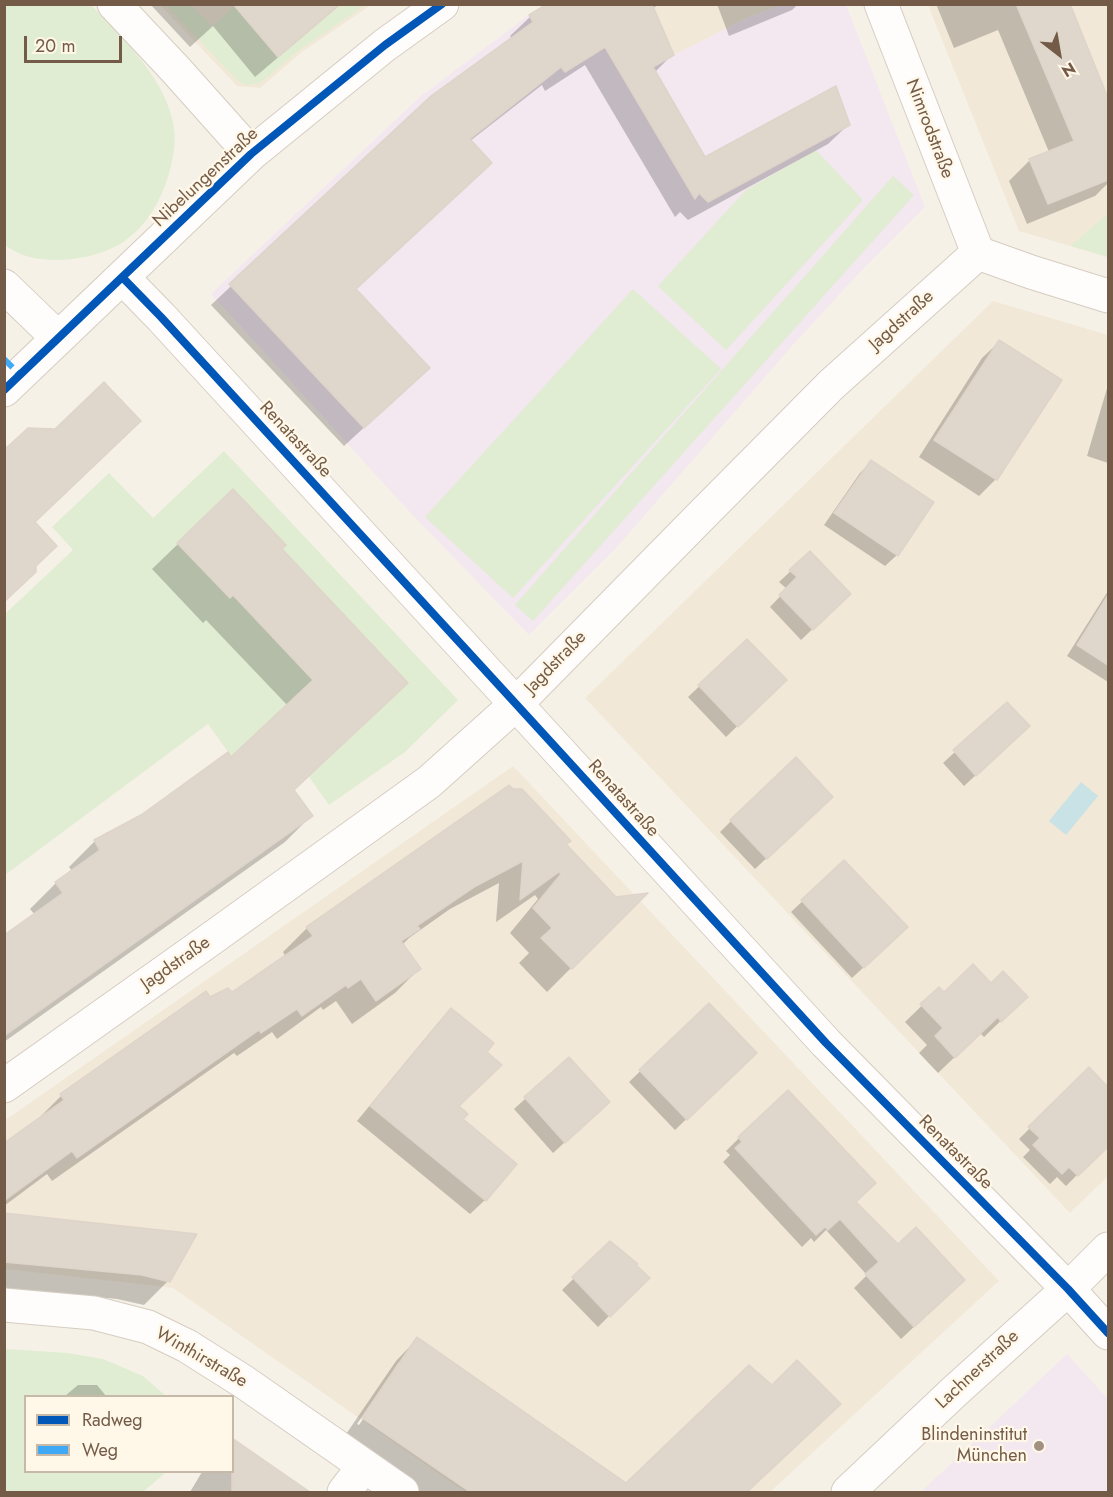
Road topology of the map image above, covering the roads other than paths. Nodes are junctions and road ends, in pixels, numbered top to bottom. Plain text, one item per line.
1 (114, 4) edge
2 (442, 4) edge
3 (881, 4) edge
4 (251, 154) junction
5 (978, 253) junction
6 (123, 278) junction
7 (4, 286) edge
8 (1108, 296) edge
9 (58, 338) junction
10 (4, 390) edge
11 (516, 704) junction
12 (4, 1086) edge
13 (1108, 1249) edge
14 (1068, 1289) junction
15 (4, 1305) edge
16 (1108, 1333) edge
17 (364, 1466) junction
18 (344, 1492) edge
19 (402, 1492) edge
20 (848, 1492) edge

1 - 4 street
2 - 4 street, Nibelungenstraße
3 - 5 street, Nimrodstraße
4 - 6 street, Nibelungenstraße
5 - 8 street
5 - 11 street, Jagdstraße
6 - 9 street, Nibelungenstraße
6 - 11 street, Renatastraße
7 - 9 street
9 - 10 street, Nibelungenstraße
11 - 12 street, Jagdstraße
11 - 14 street, Renatastraße
13 - 14 street, Lachnerstraße
14 - 16 street, Renatastraße
14 - 20 street, Lachnerstraße
15 - 17 street, Winthirstraße
17 - 18 street
17 - 19 street, Winthirstraße

